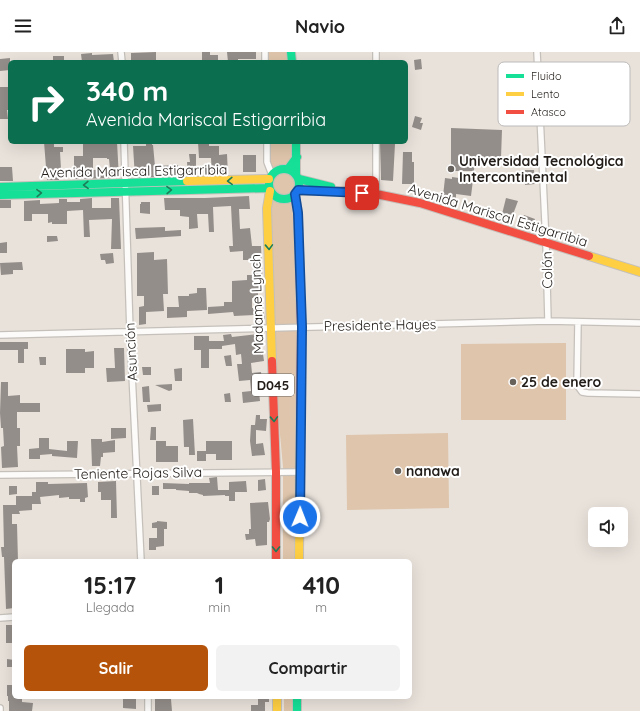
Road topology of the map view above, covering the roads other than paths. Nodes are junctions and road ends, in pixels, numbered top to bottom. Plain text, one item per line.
1 (537, 52) edge
2 (537, 62) edge
3 (540, 126) edge
4 (124, 144) edge
5 (267, 144) edge
6 (296, 144) edge
7 (376, 144) edge
8 (297, 156) junction
9 (288, 169) junction
10 (297, 177) junction
11 (271, 181) junction
12 (0, 187) edge
13 (126, 187) junction
14 (348, 191) junction
15 (297, 192) junction
16 (0, 194) edge
17 (376, 194) junction
18 (546, 243) junction
19 (640, 272) edge
20 (548, 321) junction
21 (578, 322) junction
22 (640, 323) edge
23 (302, 327) junction
24 (271, 329) junction
25 (130, 332) junction
26 (0, 336) edge
27 (640, 394) edge
28 (276, 472) junction
29 (300, 472) junction
30 (138, 473) junction
31 (0, 475) edge
32 (141, 559) edge
33 (276, 559) edge
34 (299, 559) edge
35 (12, 617) edge
36 (0, 618) edge
37 (148, 699) edge
38 (277, 699) edge
39 (298, 699) edge
40 (148, 711) edge
41 (277, 711) edge
42 (297, 711) edge

1 - 2 street, Colón
3 - 18 street, Colón
4 - 13 street, Asunción
5 - 11 street
6 - 8 main road
7 - 17 street
8 - 9 main road
8 - 10 main road
9 - 10 main road
9 - 11 main road
10 - 14 main road, Avenida Mariscal Estigarribia
10 - 15 main road, D045
11 - 13 main road, Avenida Mariscal Estigarribia
11 - 15 main road
11 -> 24 main road, Madame Lynch / D045
13 -> 12 main road, Avenida Mariscal Estigarribia
16 -> 13 main road, Avenida Mariscal Estigarribia
13 - 25 street, Asunción
14 - 15 main road, Avenida Mariscal Estigarribia
14 - 17 main road, Avenida Mariscal Estigarribia
15 - 23 main road, D045
17 - 18 main road, Avenida Mariscal Estigarribia
18 - 19 main road, Avenida Mariscal Estigarribia
18 - 20 street, Colón
20 - 21 street, Presidente Hayes
20 - 23 street, Presidente Hayes
21 - 22 street, Presidente Hayes
21 - 27 street
23 - 24 street, Presidente Hayes
23 - 29 main road, D045
24 - 25 street, Presidente Hayes
24 -> 28 main road, Madame Lynch / D045
25 - 26 street, Presidente Hayes
25 - 30 street, Asunción
28 - 29 street, Teniente Rojas Silva
28 - 30 street, Teniente Rojas Silva
28 -> 33 main road, Madame Lynch / D045
29 - 34 main road, D045
30 - 31 street, Teniente Rojas Silva
30 - 32 street, Asunción
35 - 36 street
37 - 40 street
38 - 41 main road
39 - 42 main road

